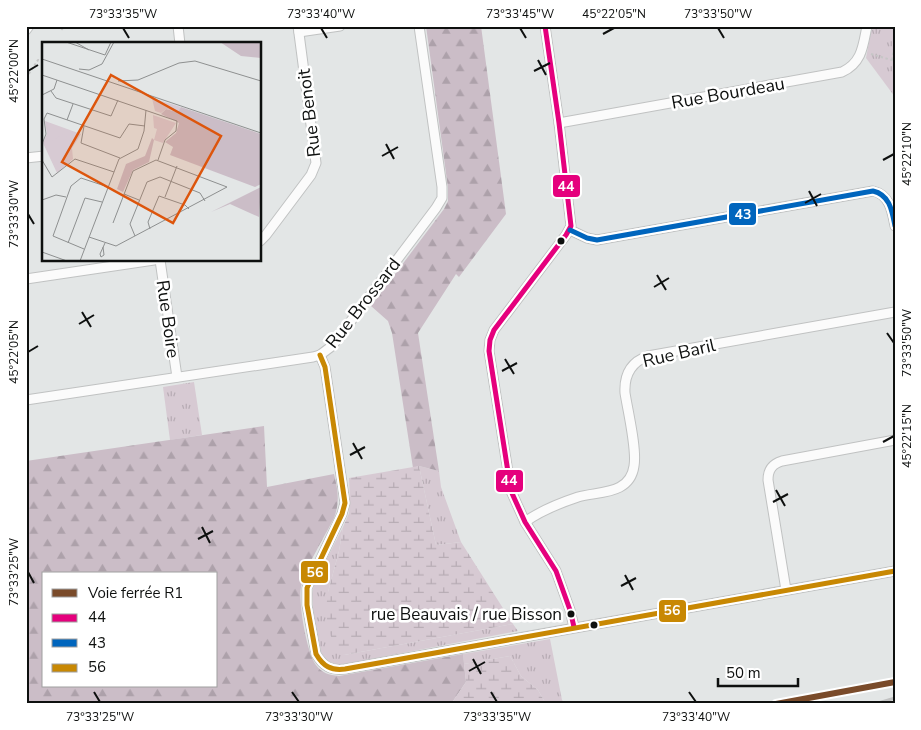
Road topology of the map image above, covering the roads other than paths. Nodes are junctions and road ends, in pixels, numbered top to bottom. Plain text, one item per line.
1 (29, 26) edge
2 (178, 26) edge
3 (340, 26) edge
4 (419, 26) edge
5 (545, 26) edge
6 (867, 26) edge
7 (299, 29) edge
8 (26, 30) edge
9 (180, 42) edge
10 (559, 123) junction
11 (42, 156) edge
12 (26, 158) edge
13 (895, 226) edge
14 (570, 230) junction
15 (261, 240) edge
16 (147, 261) edge
17 (160, 261) edge
18 (26, 279) edge
19 (895, 312) edge
20 (320, 355) junction
21 (177, 378) junction
22 (26, 400) edge
23 (895, 440) edge
24 (525, 522) junction
25 (895, 571) edge
26 (786, 590) junction
27 (574, 627) junction

1 - 8 street
2 - 9 street
3 - 7 street
4 - 20 street, Rue Brossard
5 - 10 street
6 - 10 street, Rue Bourdeau
7 - 15 street, Rue Benoit
10 - 14 street
11 - 12 street
13 - 14 street
14 - 24 street
16 - 18 street
17 - 21 street, Rue Boire
19 - 24 street, Rue Baril
20 - 21 street, Rue Brossard
20 - 27 street
21 - 22 street, Rue Brossard
23 - 26 street
24 - 27 street
25 - 26 street
26 - 27 street

